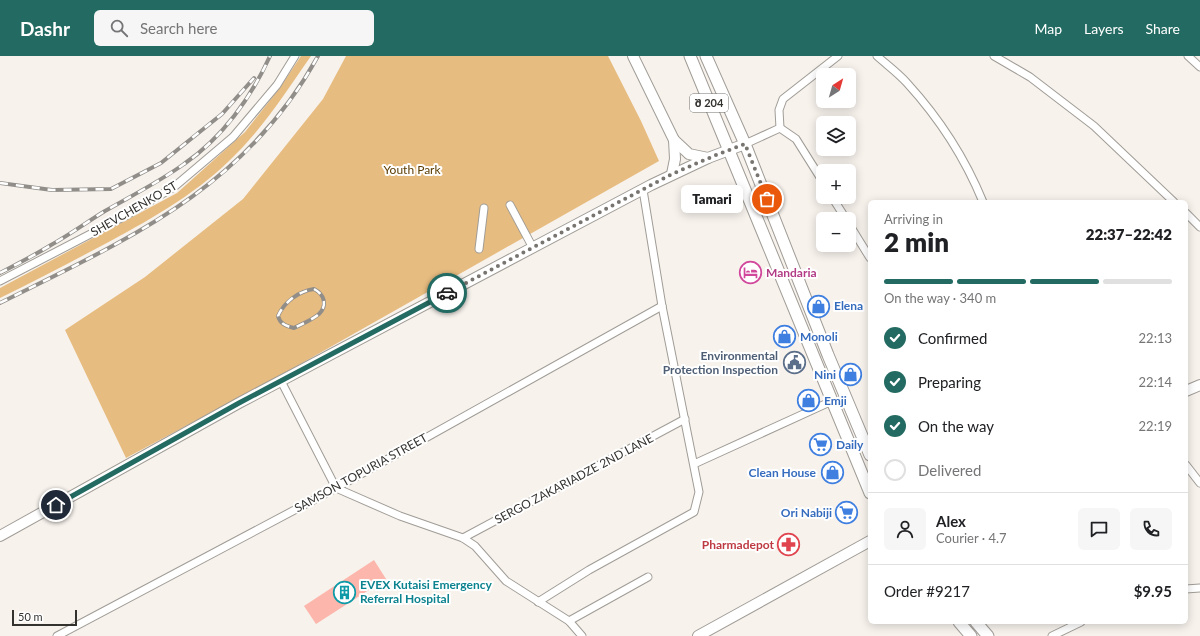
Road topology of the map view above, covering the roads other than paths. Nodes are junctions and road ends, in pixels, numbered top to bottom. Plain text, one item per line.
1 (295, 56) edge
2 (633, 56) edge
3 (690, 56) edge
4 (706, 56) edge
5 (838, 56) edge
6 (877, 56) edge
7 (994, 56) edge
8 (1188, 56) edge
9 (1200, 67) edge
10 (780, 128) junction
11 (674, 140) junction
12 (745, 144) junction
13 (728, 150) junction
14 (708, 158) junction
15 (816, 171) edge
16 (672, 174) junction
17 (643, 190) junction
18 (982, 200) edge
19 (1172, 200) edge
20 (510, 205) dead end
21 (484, 208) dead end
22 (1188, 216) edge
23 (1200, 227) edge
24 (856, 235) edge
25 (533, 248) junction
26 (479, 249) dead end
27 (868, 255) edge
28 (0, 281) edge
29 (662, 306) junction
30 (281, 381) junction
31 (1200, 384) edge
32 (1188, 390) edge
33 (832, 401) junction
34 (685, 419) junction
35 (868, 450) edge
36 (694, 464) junction
37 (1188, 468) edge
38 (1200, 483) edge
39 (336, 488) junction
40 (868, 488) edge
41 (0, 536) edge
42 (463, 538) junction
43 (868, 542) edge
44 (648, 577) dead end
45 (1200, 588) edge
46 (1188, 589) edge
47 (538, 602) junction
48 (569, 621) junction
49 (961, 624) edge
50 (978, 624) edge
51 (1077, 624) edge
52 (57, 636) edge
53 (582, 636) edge
54 (698, 636) edge
55 (971, 636) edge
56 (988, 636) edge
57 (1052, 636) edge

1 - 28 street, SHEVCHENKO ST
2 - 11 main road
3 - 13 main road, შ 204
4 - 12 main road, შ 204
5 - 10 street
6 - 18 street
7 - 19 street
8 - 9 street
10 - 12 street
10 - 15 street
11 - 14 main road
11 - 16 main road
12 - 13 main road
12 - 35 main road, შ 204
13 - 14 main road
13 - 33 main road, შ 204
14 - 16 main road
16 - 17 main road
17 - 25 main road
17 - 29 street
20 - 25 street
21 - 26 street
22 - 23 street
24 - 27 street
25 - 30 main road
29 - 34 street
29 - 39 street, SAMSON TOPURIA STREET
30 - 39 street
30 - 41 main road
31 - 32 main road
33 - 36 street
33 - 40 main road, შ 204
34 - 36 street
34 - 42 street, SERGO ZAKARIADZE 2ND LANE
36 - 47 street
37 - 38 street
39 - 42 street
39 - 52 street, SAMSON TOPURIA STREET
42 - 47 street
43 - 54 main road
44 - 48 street
45 - 46 street
47 - 48 street
48 - 53 street
49 - 55 main road
50 - 56 main road
51 - 57 street

